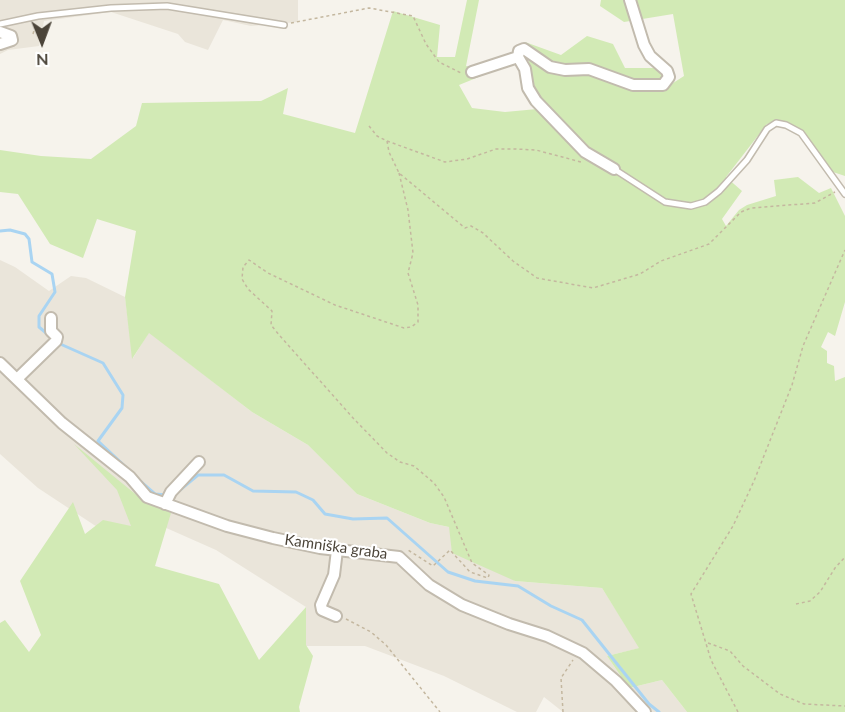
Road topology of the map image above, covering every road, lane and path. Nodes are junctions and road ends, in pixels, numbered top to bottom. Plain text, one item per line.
1 (630, 0) edge
2 (0, 24) edge
3 (284, 25) joint
4 (0, 32) edge
5 (0, 44) edge
6 (518, 57) junction
7 (472, 72) joint
8 (369, 126) dead end
9 (387, 141) junction
10 (602, 163) junction
11 (614, 169) joint
12 (399, 173) junction
13 (842, 187) junction
14 (845, 194) edge
15 (845, 250) edge
16 (51, 318) dead end
17 (0, 363) edge
18 (17, 379) junction
19 (199, 462) dead end
20 (168, 498) junction
21 (337, 550) junction
22 (399, 557) junction
23 (845, 557) edge
24 (795, 604) dead end
25 (336, 616) joint
26 (707, 643) junction
27 (578, 651) junction
28 (845, 706) edge
29 (440, 712) edge
30 (563, 712) edge
31 (645, 712) edge
32 (738, 712) edge

1 - 6 street
2 - 3 lane
3 - 7 path
4 - 5 street
6 - 7 street
6 - 10 street
8 - 9 path
9 - 10 path
9 - 12 path
10 - 11 street
11 - 13 lane
12 - 13 path
12 - 22 path
13 - 14 lane
15 - 26 path
16 - 18 street
17 - 18 street, Kamniška graba
18 - 20 street, Kamniška graba
19 - 20 street
20 - 21 street, Kamniška graba
21 - 22 street, Kamniška graba
21 - 25 street
22 - 27 street, Kamniška graba
23 - 24 path
25 - 29 path
26 - 28 path
26 - 32 path
27 - 30 path
27 - 31 street, Kamniška graba

